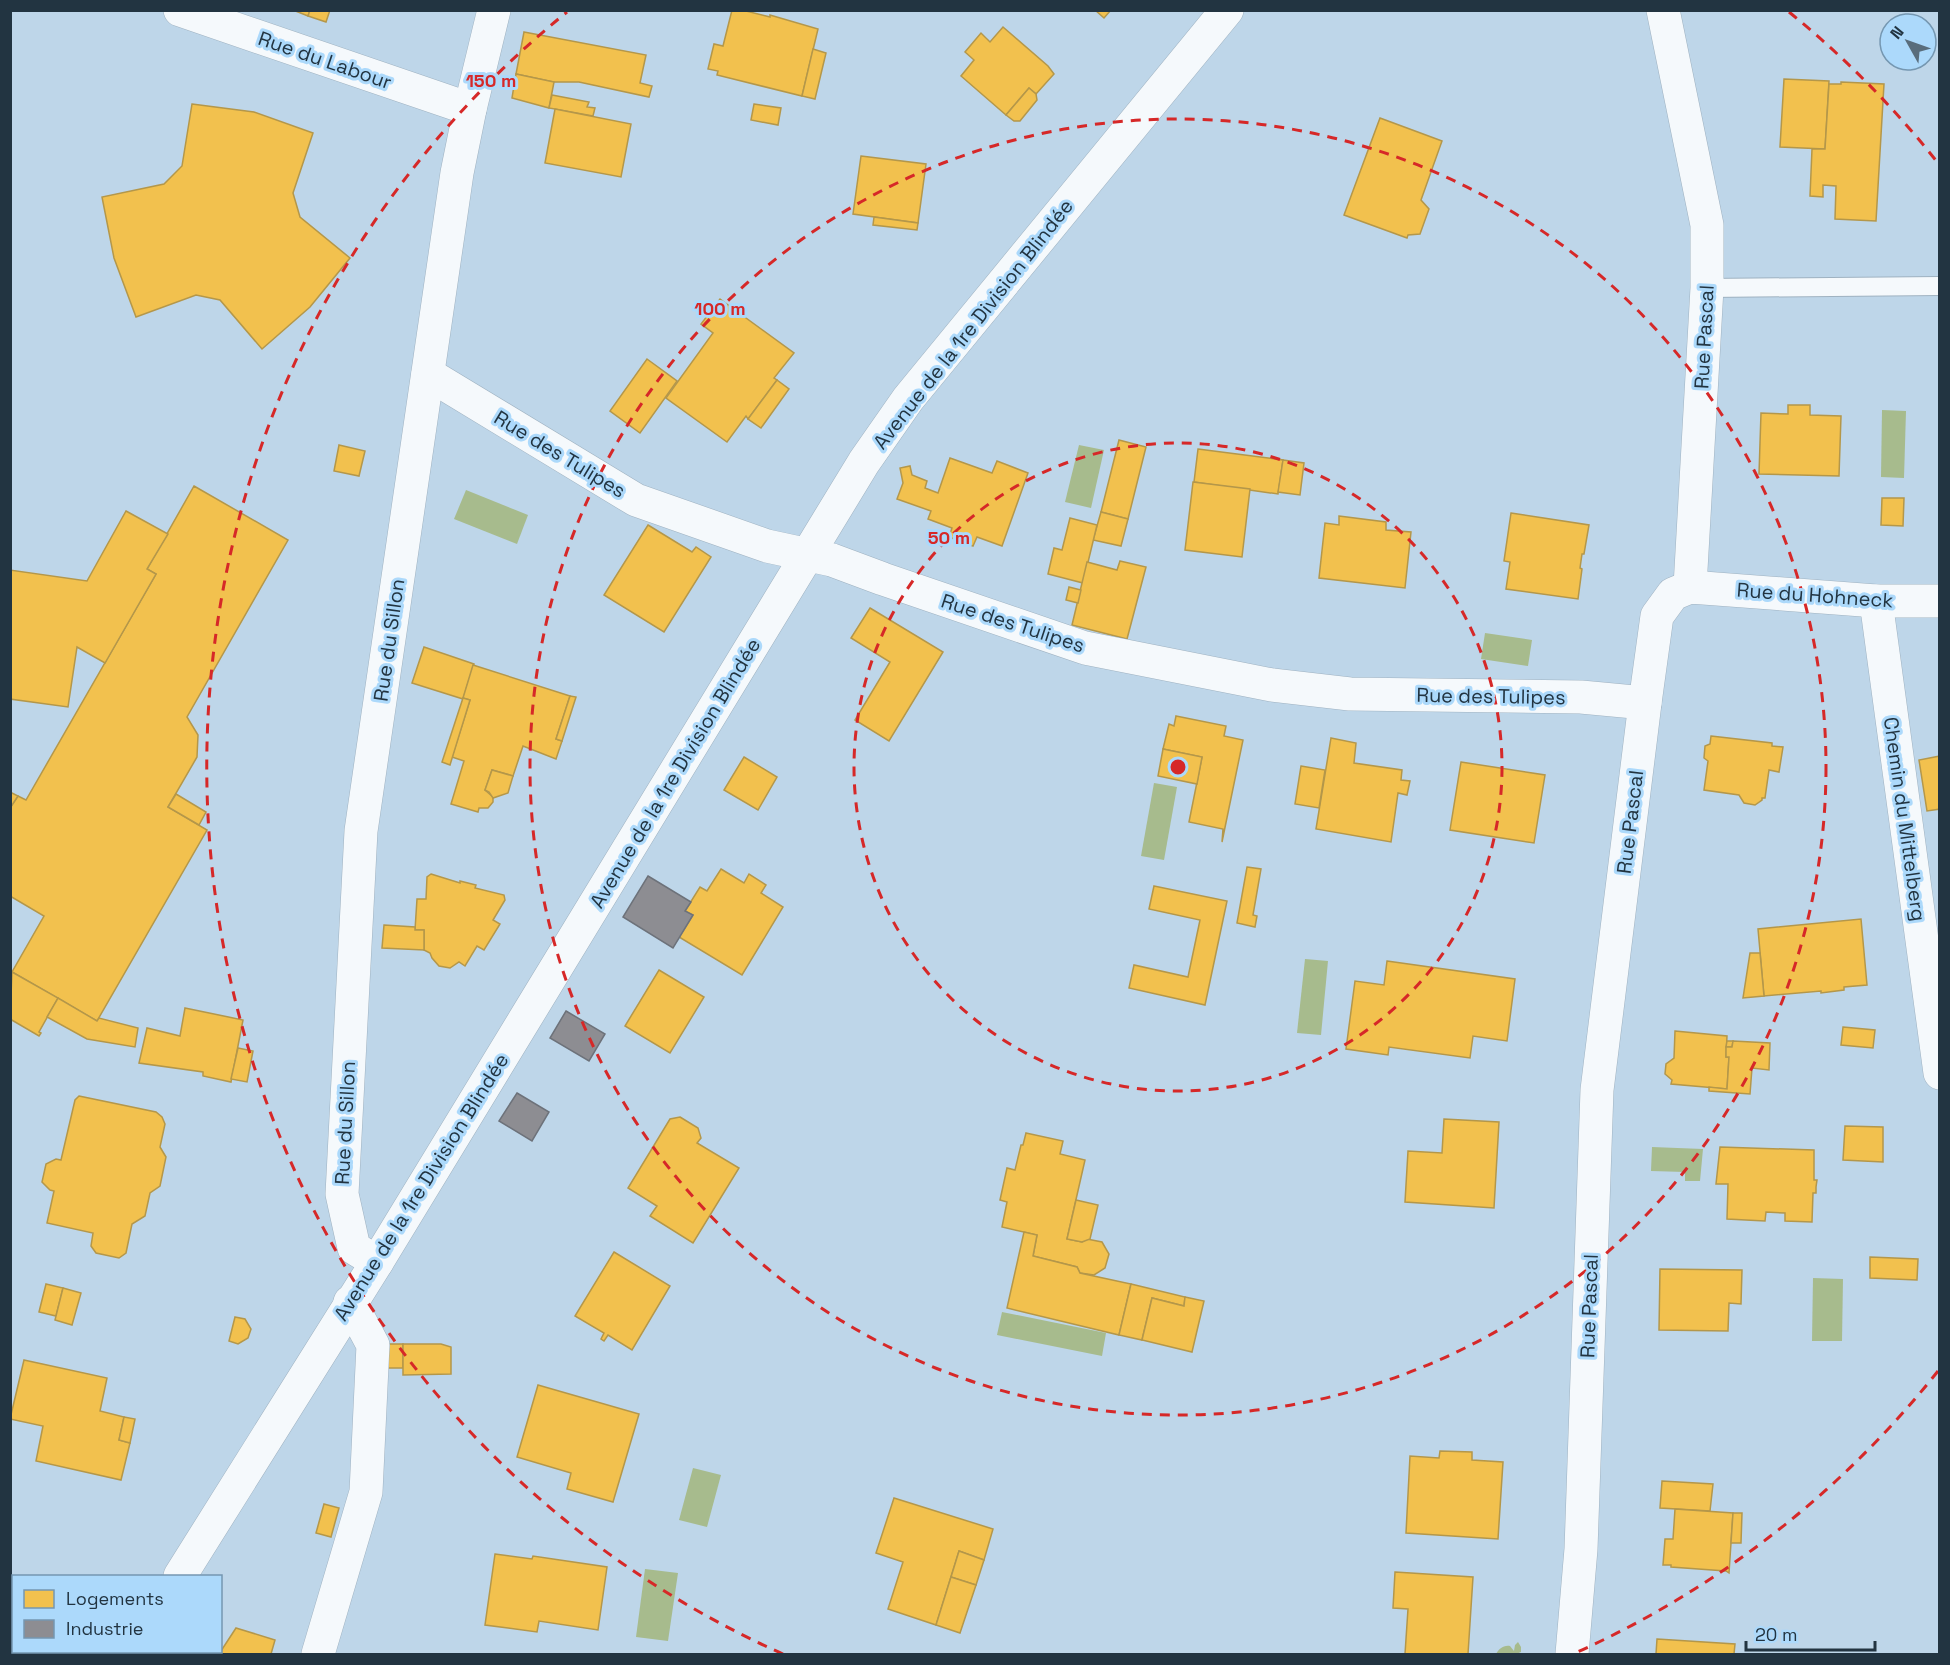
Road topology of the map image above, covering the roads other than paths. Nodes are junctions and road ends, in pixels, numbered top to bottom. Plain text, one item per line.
1 (180, 10) edge
2 (494, 10) edge
3 (1227, 10) edge
4 (1663, 10) edge
5 (470, 109) junction
6 (1940, 286) edge
7 (1707, 288) junction
8 (428, 374) junction
9 (809, 554) junction
10 (1690, 587) junction
11 (1876, 601) junction
12 (1940, 601) edge
13 (1645, 703) junction
14 (1940, 1073) edge
15 (376, 1262) junction
16 (350, 1302) junction
17 (181, 1575) edge
18 (318, 1654) edge
19 (1572, 1654) edge

1 - 5 street, Rue du Labour
2 - 5 street, Rue du Sillon
3 - 9 street, Avenue de la 1re Division Blindée
4 - 7 street, Rue Pascal
5 - 8 street, Rue du Sillon
6 - 7 lane
7 - 10 street, Rue Pascal
8 - 9 street, Rue des Tulipes
8 - 15 street, Rue du Sillon
9 - 13 street, Rue des Tulipes
9 - 15 street, Avenue de la 1re Division Blindée
10 - 11 street, Rue du Hohneck
10 - 13 street, Rue Pascal
11 - 12 street, Rue du Hohneck
11 - 14 street, Chemin du Mittelberg
13 - 19 street, Rue Pascal
15 - 16 street, Avenue de la 1re Division Blindée
16 - 17 street, Avenue de la 1re Division Blindée
16 - 18 street

